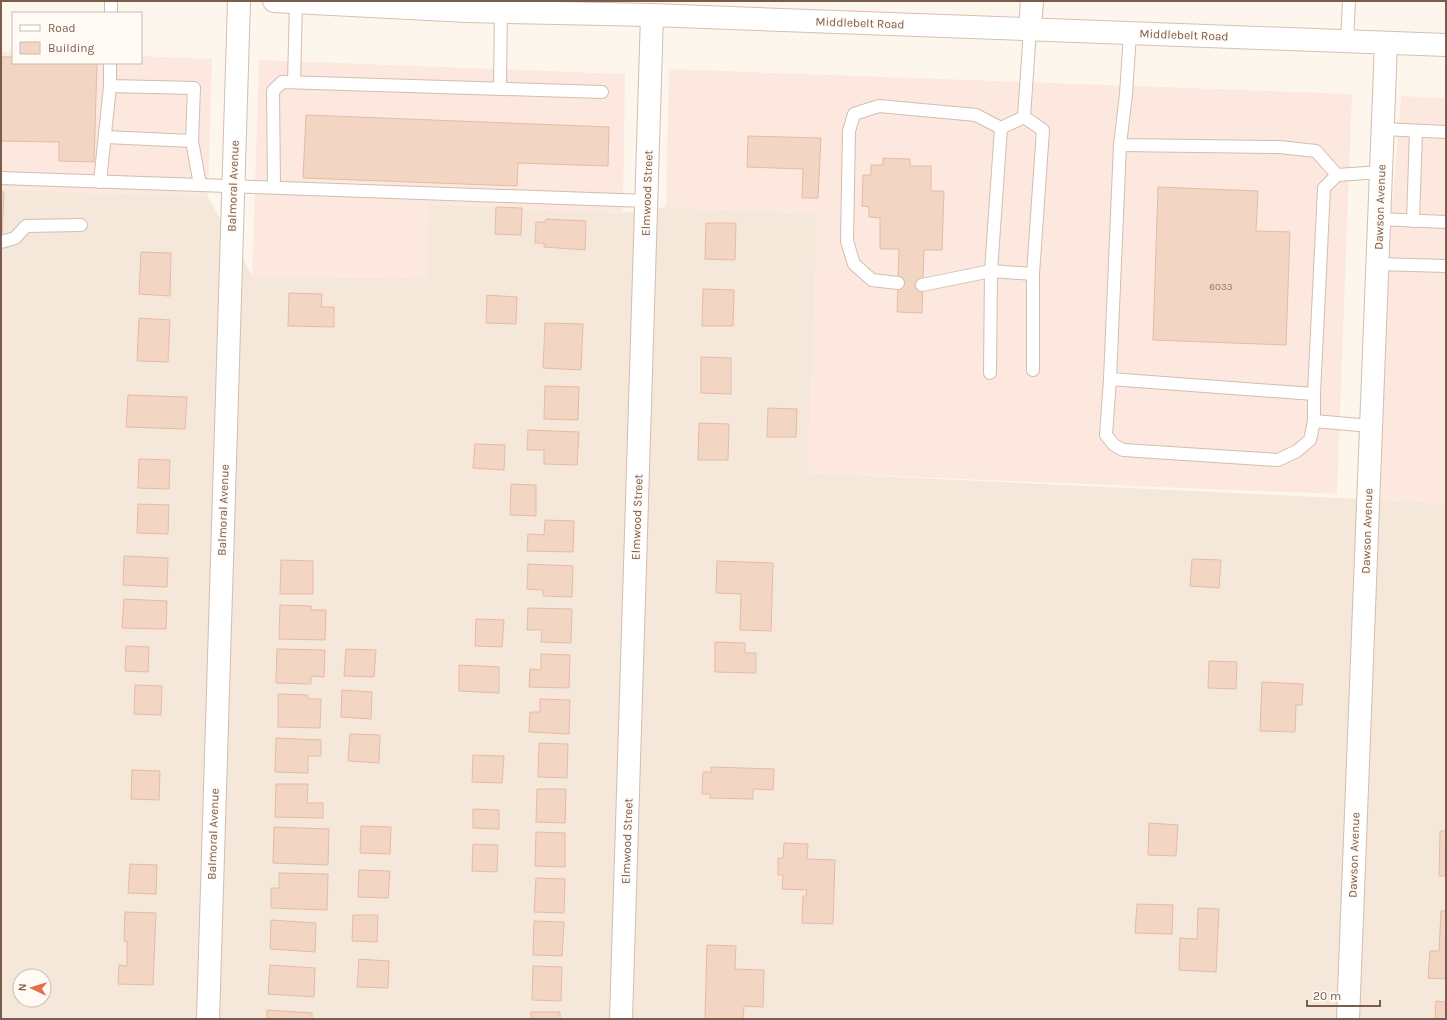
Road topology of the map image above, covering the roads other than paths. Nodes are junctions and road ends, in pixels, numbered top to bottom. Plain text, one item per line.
1 (111, 1) edge
2 (239, 1) edge
3 (274, 1) edge
4 (284, 1) edge
5 (1032, 1) edge
6 (1348, 1) edge
7 (501, 6) edge
8 (619, 7) edge
9 (111, 12) edge
10 (652, 15) junction
11 (1030, 30) junction
12 (1130, 33) junction
13 (1347, 41) junction
14 (1386, 43) junction
15 (1446, 45) edge
16 (110, 64) edge
17 (294, 82) junction
18 (110, 86) junction
19 (500, 89) junction
20 (602, 92) dead end
21 (1024, 117) junction
22 (1001, 128) junction
23 (1382, 129) junction
24 (1416, 131) junction
25 (1446, 132) edge
26 (105, 137) junction
27 (192, 141) junction
28 (1120, 145) junction
29 (1381, 172) junction
30 (1337, 175) junction
31 (1, 178) edge
32 (100, 182) junction
33 (200, 185) junction
34 (233, 186) junction
35 (274, 187) junction
36 (646, 201) junction
37 (1379, 219) junction
38 (1413, 221) junction
39 (1446, 222) edge
40 (81, 225) dead end
41 (1, 242) edge
42 (1377, 264) junction
43 (1446, 266) edge
44 (991, 271) junction
45 (1033, 274) junction
46 (898, 283) dead end
47 (922, 285) dead end
48 (1033, 370) dead end
49 (990, 373) dead end
50 (1110, 379) junction
51 (1314, 394) junction
52 (1314, 421) junction
53 (1371, 426) junction
54 (208, 1019) edge
55 (621, 1019) edge
56 (1348, 1019) edge

1 - 9 lane
2 - 34 street, Balmoral Avenue
3 - 4 street, Middlebelt Road
4 - 7 street, Middlebelt Road
4 - 17 lane
5 - 11 street
6 - 13 lane
7 - 8 street, Middlebelt Road
7 - 19 lane
8 - 10 street, Middlebelt Road
10 - 11 street, Middlebelt Road
10 - 36 street, Elmwood Street
11 - 12 street, Middlebelt Road
11 - 21 lane
12 - 13 street, Middlebelt Road
12 - 28 lane
13 - 14 street, Middlebelt Road
14 - 15 street, Middlebelt Road
14 - 23 street, Dawson Avenue
16 - 18 lane
17 - 19 lane
17 - 35 lane
18 - 26 lane
18 - 27 lane
19 - 20 lane
21 - 22 lane
21 - 45 lane
22 - 44 lane
22 - 46 lane
23 - 24 lane
23 - 29 street, Dawson Avenue
24 - 25 lane
24 - 38 lane
26 - 27 lane
26 - 32 lane
27 - 33 lane
28 - 30 lane
28 - 50 lane
29 - 30 lane
29 - 37 street, Dawson Avenue
30 - 51 lane
31 - 32 lane
32 - 33 lane
33 - 34 lane
34 - 35 lane
34 - 54 street, Balmoral Avenue
35 - 36 lane
36 - 55 street, Elmwood Street
37 - 38 lane
37 - 42 street, Dawson Avenue
38 - 39 lane
40 - 41 lane
42 - 43 lane
42 - 53 street, Dawson Avenue
44 - 45 lane
44 - 47 lane
44 - 49 lane
45 - 48 lane
50 - 51 lane
50 - 52 lane
51 - 52 lane
52 - 53 lane
53 - 56 street, Dawson Avenue

